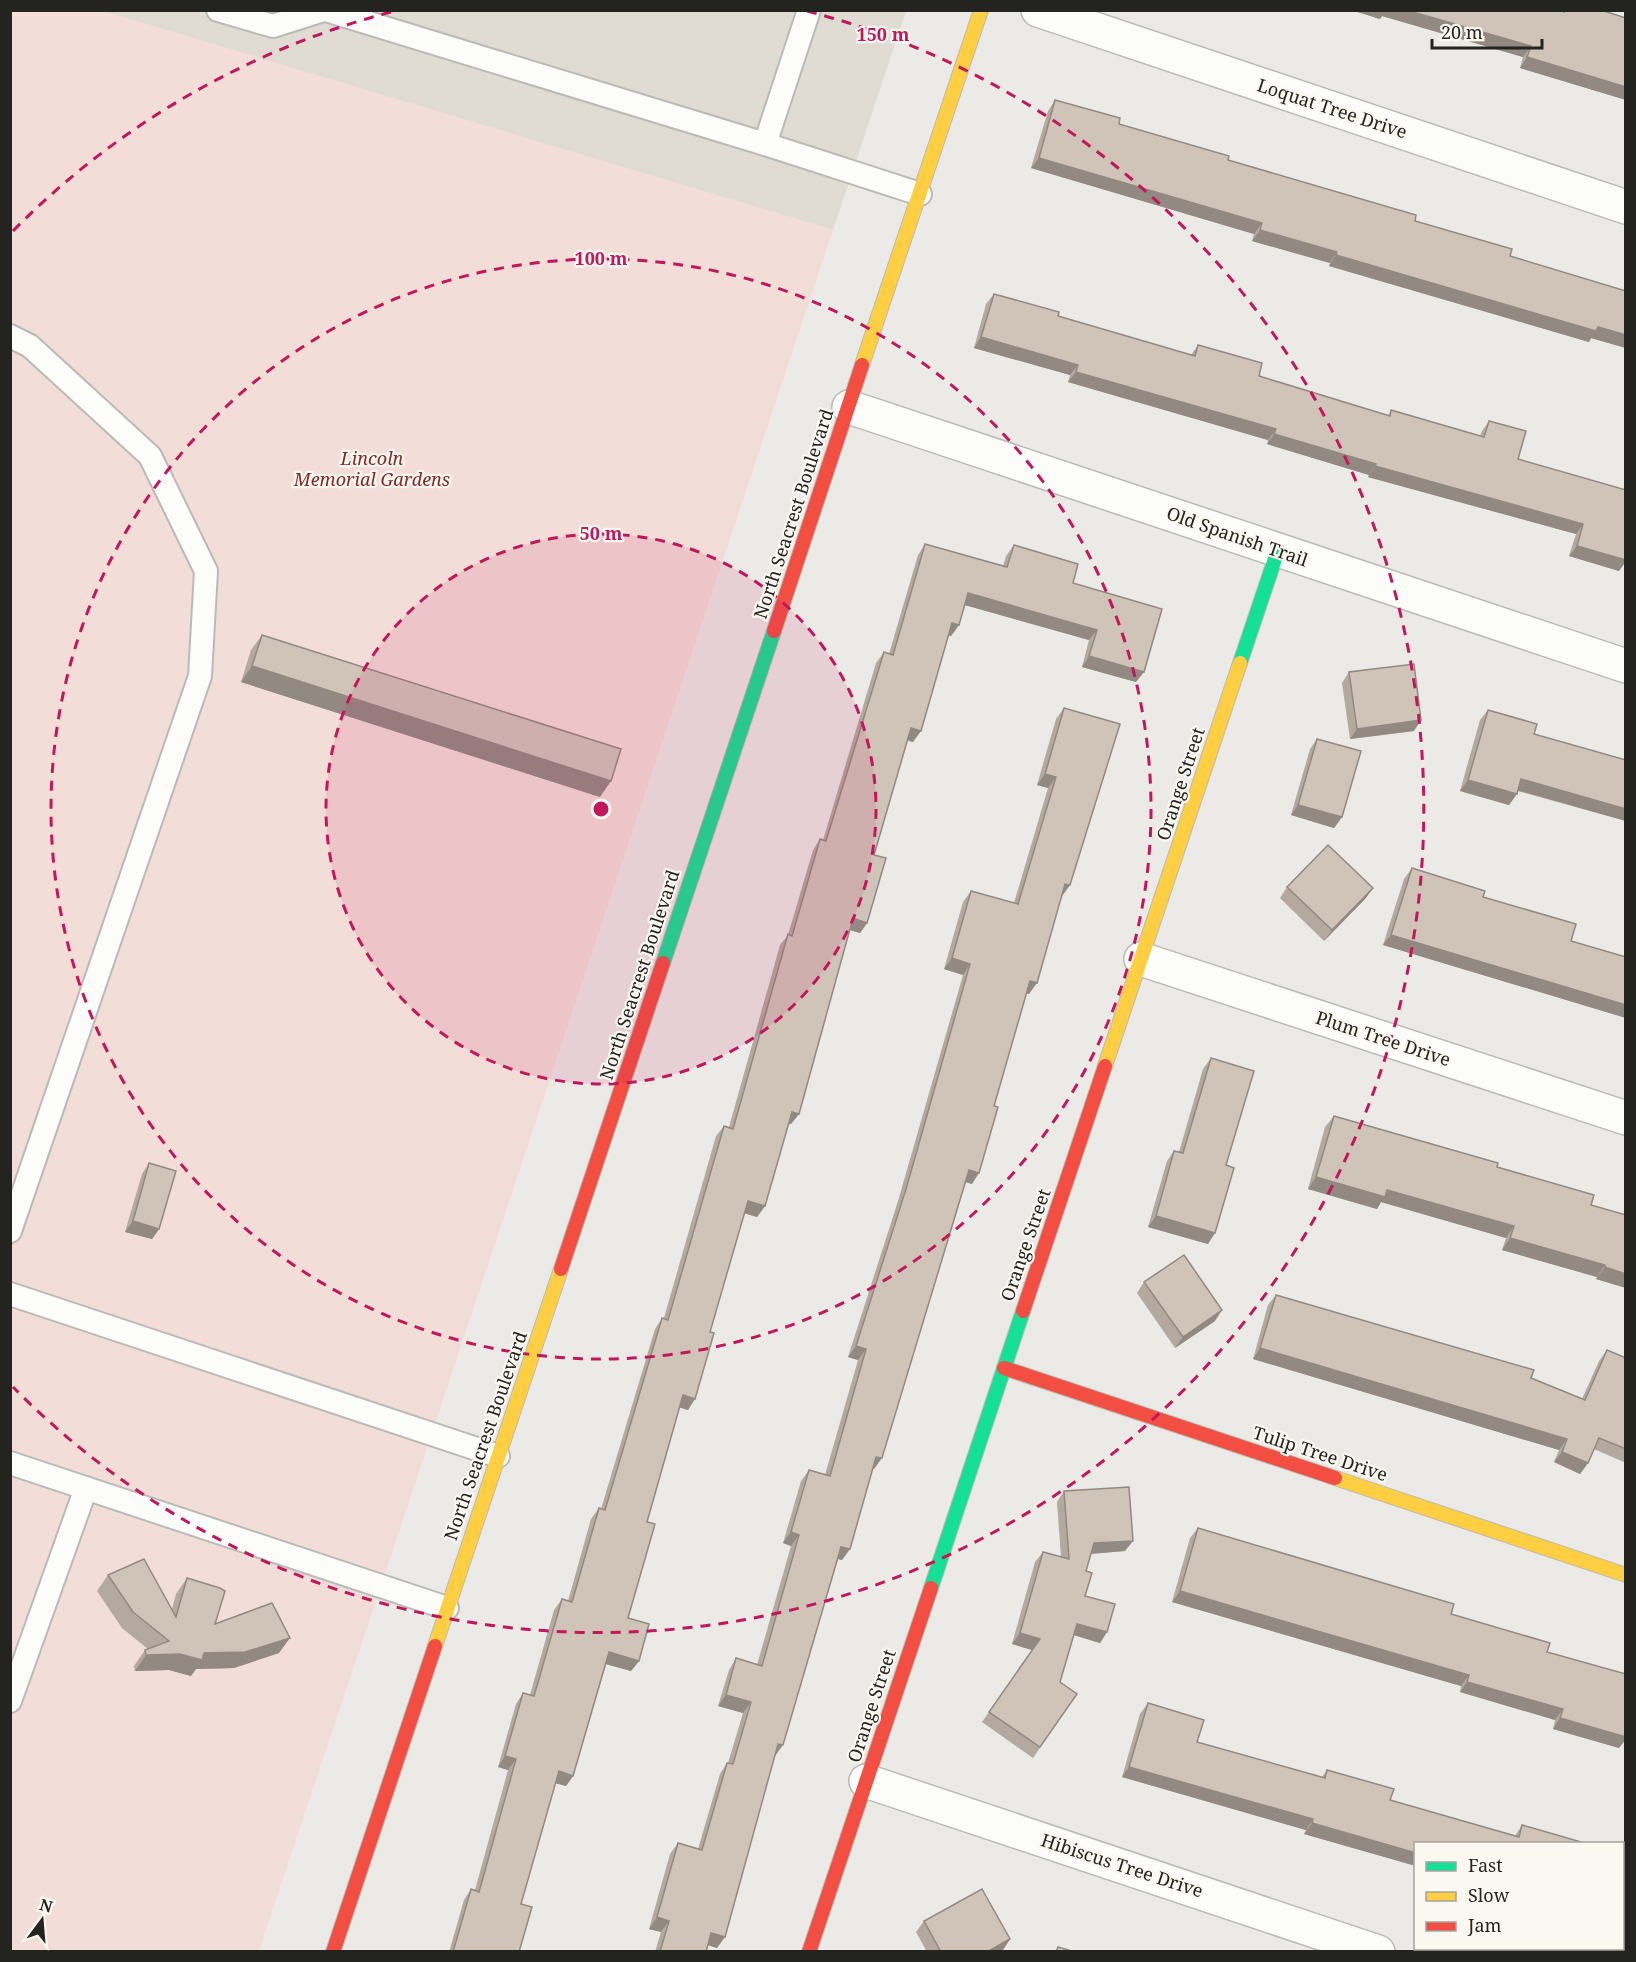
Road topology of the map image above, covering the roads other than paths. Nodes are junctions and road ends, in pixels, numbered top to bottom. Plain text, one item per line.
1 (218, 10) edge
2 (324, 10) edge
3 (808, 10) edge
4 (981, 10) edge
5 (1038, 10) edge
6 (765, 144) junction
7 (920, 194) junction
8 (1626, 207) edge
9 (10, 336) edge
10 (849, 407) junction
11 (1278, 550) junction
12 (1626, 666) edge
13 (1141, 959) junction
14 (1626, 1118) edge
15 (10, 1231) edge
16 (10, 1294) edge
17 (1004, 1368) junction
18 (498, 1456) junction
19 (10, 1462) edge
20 (86, 1488) junction
21 (1626, 1575) edge
22 (447, 1608) junction
23 (10, 1701) edge
24 (866, 1781) junction
25 (333, 1952) edge
26 (809, 1952) edge
27 (1378, 1952) edge

1 - 2 lane
2 - 6 lane
3 - 6 lane
4 - 7 street, North Seacrest Boulevard
5 - 8 street, Loquat Tree Drive
6 - 7 lane
7 - 10 street, North Seacrest Boulevard
9 - 15 lane
10 - 11 street, Old Spanish Trail
10 - 18 street, North Seacrest Boulevard
11 - 12 street, Old Spanish Trail
11 - 13 street, Orange Street
13 - 14 street, Plum Tree Drive
13 - 17 street, Orange Street
16 - 18 lane
17 - 21 street, Tulip Tree Drive
17 - 24 street, Orange Street
18 - 22 street, North Seacrest Boulevard
19 - 20 lane
20 - 22 lane
20 - 23 lane
22 - 25 street, North Seacrest Boulevard
24 - 26 street, Orange Street
24 - 27 street, Hibiscus Tree Drive

